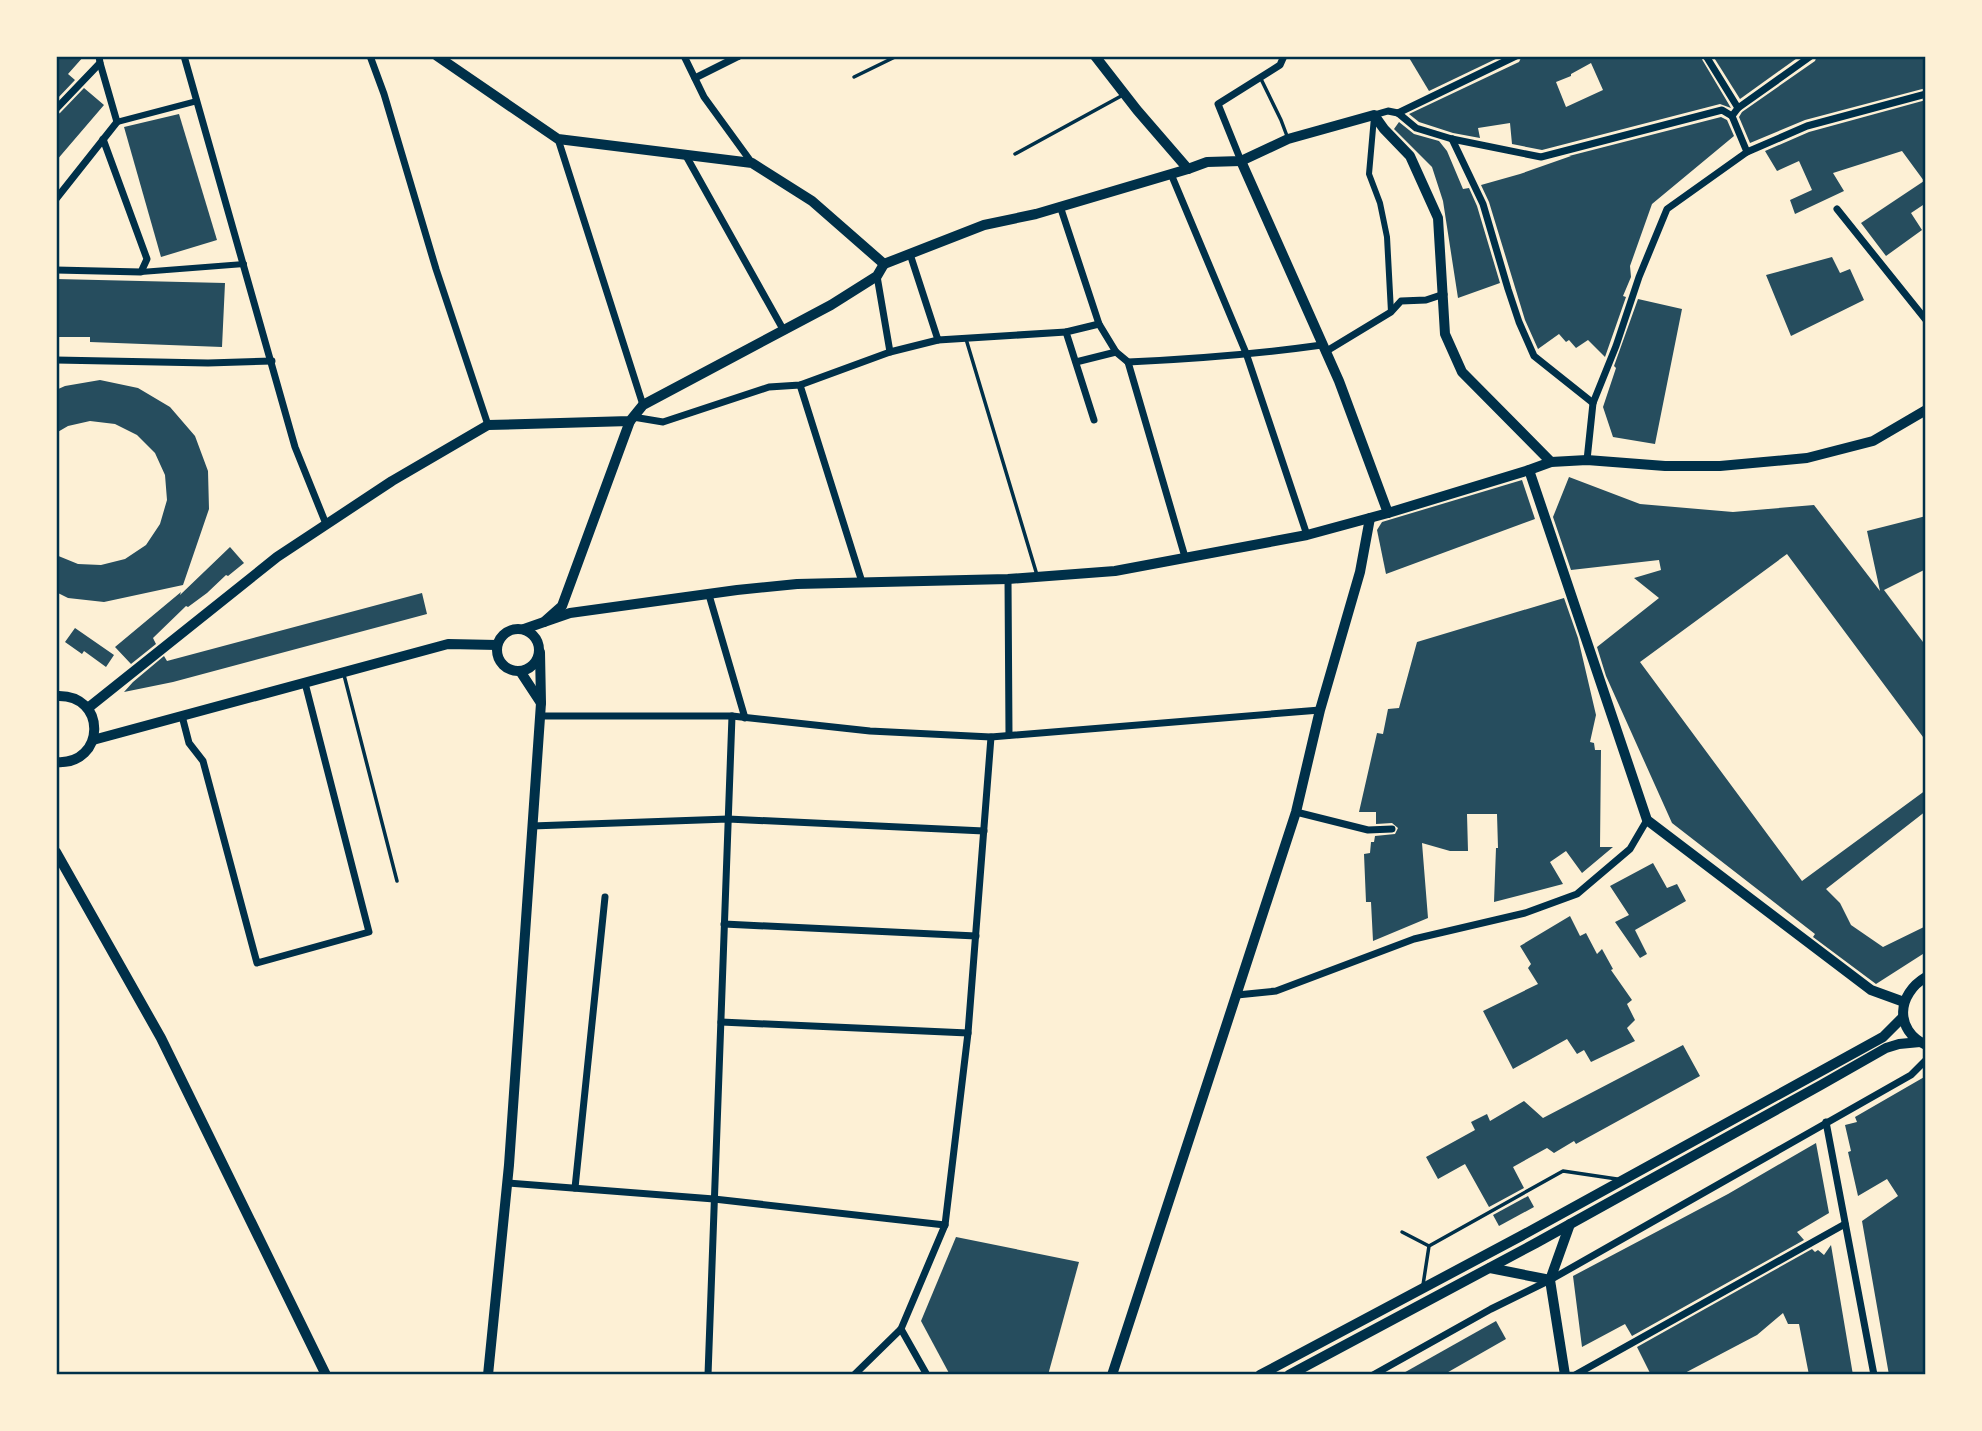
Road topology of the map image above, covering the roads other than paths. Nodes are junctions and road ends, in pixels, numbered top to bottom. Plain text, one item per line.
1 (184, 56) edge
2 (370, 56) edge
3 (437, 56) edge
4 (684, 56) edge
5 (739, 56) edge
6 (897, 56) edge
7 (1095, 56) edge
8 (1284, 56) edge
9 (1516, 56) edge
10 (1706, 56) edge
11 (1811, 56) edge
12 (99, 60) edge
13 (854, 77) dead end
14 (1261, 77) junction
15 (695, 78) junction
16 (1125, 94) junction
17 (1926, 94) edge
18 (197, 101) junction
19 (56, 108) edge
20 (1738, 108) junction
21 (1398, 113) junction
22 (1374, 115) junction
23 (1732, 116) junction
24 (117, 122) junction
25 (103, 139) junction
26 (558, 139) junction
27 (1288, 139) junction
28 (1452, 139) junction
29 (1746, 152) junction
30 (1014, 153) dead end
31 (685, 154) junction
32 (1241, 161) junction
33 (752, 163) junction
34 (1188, 169) junction
35 (1171, 174) junction
36 (56, 199) edge
37 (1060, 206) junction
38 (1837, 209) dead end
39 (910, 254) junction
40 (244, 264) junction
41 (884, 264) junction
42 (56, 270) edge
43 (141, 272) junction
44 (877, 276) junction
45 (1444, 294) junction
46 (1391, 312) junction
47 (1926, 320) edge
48 (1099, 324) junction
49 (783, 331) junction
50 (1066, 332) junction
51 (966, 339) junction
52 (938, 340) junction
53 (1323, 349) junction
54 (890, 352) junction
55 (1116, 352) junction
56 (1246, 353) junction
57 (56, 360) edge
58 (272, 361) junction
59 (1076, 362) junction
60 (1128, 362) junction
61 (800, 385) junction
62 (1592, 403) junction
63 (643, 405) junction
64 (1926, 410) edge
65 (632, 419) junction
66 (1094, 420) dead end
67 (488, 425) junction
68 (1587, 460) junction
69 (1551, 461) junction
70 (1529, 470) junction
71 (1388, 513) junction
72 (1370, 518) junction
73 (326, 524) junction
74 (1307, 536) junction
75 (1185, 557) junction
76 (1038, 578) junction
77 (1008, 579) junction
78 (862, 582) junction
79 (709, 595) junction
80 (544, 622) junction
81 (524, 629) junction
82 (497, 645) junction
83 (540, 652) junction
84 (520, 671) junction
85 (343, 673) junction
86 (305, 682) junction
87 (56, 696) edge
88 (541, 703) junction
89 (88, 708) junction
90 (1320, 710) junction
91 (182, 716) junction
92 (540, 716) junction
93 (732, 716) junction
94 (745, 718) junction
95 (1009, 735) junction
96 (991, 737) junction
97 (93, 740) junction
98 (56, 762) edge
99 (1296, 812) junction
100 (729, 819) junction
101 (1647, 820) junction
102 (532, 826) junction
103 (1392, 829) dead end
104 (984, 831) junction
105 (56, 852) edge
106 (397, 881) dead end
107 (605, 897) dead end
108 (724, 924) junction
109 (976, 936) junction
110 (1926, 977) edge
111 (1237, 995) junction
112 (1904, 1002) junction
113 (1903, 1017) junction
114 (721, 1022) junction
115 (968, 1034) junction
116 (1923, 1044) edge
117 (1926, 1060) edge
118 (1826, 1122) junction
119 (1623, 1180) junction
120 (507, 1183) junction
121 (575, 1188) junction
122 (714, 1199) junction
123 (1570, 1224) junction
124 (1846, 1224) junction
125 (945, 1225) junction
126 (1402, 1232) dead end
127 (1429, 1246) junction
128 (1489, 1268) junction
129 (1550, 1280) junction
130 (1423, 1288) junction
131 (901, 1329) junction
132 (326, 1375) edge
133 (488, 1375) edge
134 (708, 1375) edge
135 (854, 1375) edge
136 (927, 1375) edge
137 (1112, 1375) edge
138 (1260, 1375) edge
139 (1289, 1375) edge
140 (1373, 1375) edge
141 (1565, 1375) edge
142 (1575, 1375) edge
143 (1874, 1375) edge

1 - 18 street
2 - 67 street
3 - 26 street
4 - 15 street
5 - 15 street
6 - 13 lane
7 - 16 street
8 - 14 street
9 - 21 street
10 - 20 street
11 - 20 street
12 - 19 street
12 - 24 street
14 - 27 lane
14 - 32 street
15 - 33 street
16 - 30 lane
16 - 34 street
17 - 29 street
18 - 24 street
18 - 40 street
20 - 23 street
21 - 22 street
21 - 28 street
22 - 27 street
22 - 45 street
22 - 46 street
23 - 28 street
23 - 29 street
24 - 25 street
25 - 36 street
25 - 43 street
26 - 31 street
26 - 63 street
27 - 32 street
28 - 62 street
29 - 62 street
31 - 33 street
31 - 49 street
32 - 34 street
32 - 53 street
33 - 41 street
34 - 35 street
35 - 37 street
35 - 56 street
37 - 39 street
37 - 48 street
38 - 47 street
39 - 41 street
39 - 52 street
40 - 43 street
40 - 58 street
41 - 44 street
42 - 43 street
44 - 49 street
44 - 54 street
45 - 46 street
45 - 69 street
46 - 53 street
48 - 50 street
48 - 55 street
49 - 63 street
50 - 51 street
50 - 59 street
51 - 52 street
51 - 76 lane
52 - 54 street
53 - 56 street
53 - 71 street
54 - 61 street
55 - 59 street
55 - 60 street
56 - 60 street
56 - 74 street
57 - 58 street
58 - 73 street
59 - 66 street
60 - 75 street
61 - 65 street
61 - 78 street
62 - 68 street
63 - 65 street
64 - 68 street
65 - 67 street
65 - 80 street
67 - 73 street
68 - 69 street
69 - 70 street
70 - 71 street
70 - 101 street
71 - 72 street
72 - 74 street
72 - 90 street
73 - 89 street
74 - 75 street
75 - 76 street
76 - 77 street
77 - 78 street
77 - 95 street
78 - 79 street
79 - 80 street
79 - 94 street
80 - 81 street
81 - 82 street
81 - 83 street
82 - 84 street
82 - 85 street
83 - 84 street
83 - 88 street
84 - 88 street
85 - 86 street
85 - 106 lane
86 - 91 street
86 - 91 street
87 - 89 street
88 - 92 street
89 - 97 street
90 - 95 street
90 - 99 street
91 - 97 street
92 - 93 street
92 - 102 street
93 - 94 street
93 - 100 street
94 - 96 street
95 - 96 street
96 - 104 street
97 - 98 street
99 - 103 street
99 - 111 street
100 - 102 street
100 - 104 street
100 - 108 street
101 - 111 street
101 - 112 street
102 - 120 street
104 - 109 street
105 - 132 street
107 - 121 street
108 - 109 street
108 - 114 street
109 - 115 street
110 - 112 street
111 - 137 street
112 - 113 street
113 - 116 street
113 - 119 street
114 - 115 street
114 - 122 street
115 - 125 street
116 - 123 street
117 - 118 street
118 - 124 street
118 - 129 street
119 - 127 lane
119 - 130 street
120 - 121 street
120 - 133 street
121 - 122 street
122 - 125 street
122 - 134 street
123 - 128 street
123 - 129 street
124 - 142 street
124 - 143 street
125 - 131 street
126 - 127 lane
127 - 130 lane
128 - 129 street
128 - 139 street
129 - 140 street
129 - 141 street
130 - 138 street
131 - 135 street
131 - 136 street

